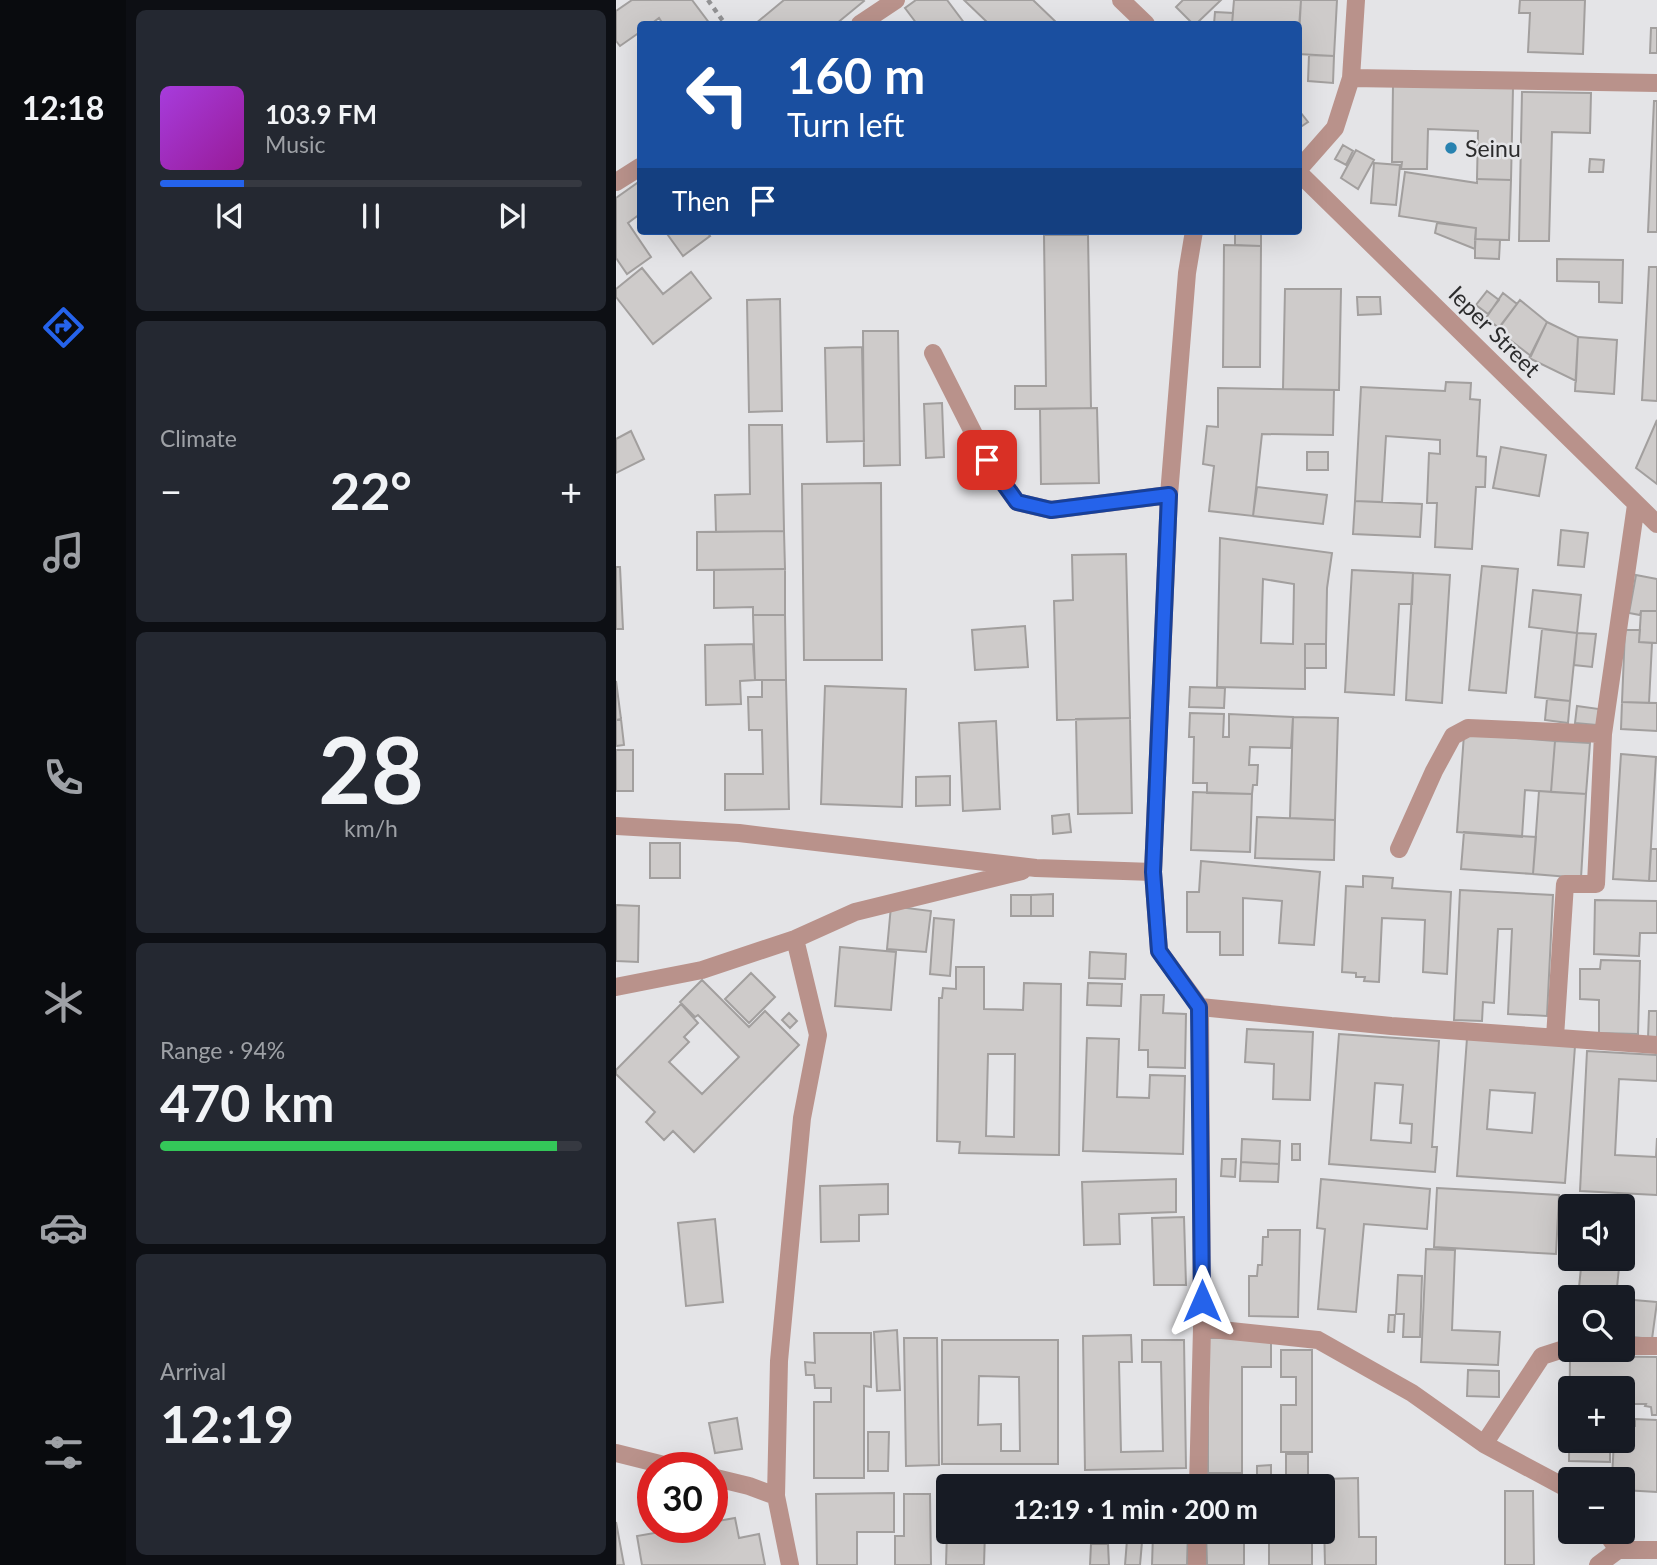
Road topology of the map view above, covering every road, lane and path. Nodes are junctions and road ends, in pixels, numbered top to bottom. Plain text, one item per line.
1 (708, 0) edge
2 (896, 0) edge
3 (1121, 0) edge
4 (1356, 0) edge
5 (723, 21) edge
6 (864, 21) edge
7 (1143, 21) edge
8 (1351, 78) junction
9 (1657, 83) edge
10 (1302, 166) edge
11 (637, 168) edge
12 (1302, 175) edge
13 (616, 182) edge
14 (1193, 235) edge
15 (933, 353) dead end
16 (1169, 495) junction
17 (1636, 505) junction
18 (1657, 524) edge
19 (1603, 734) junction
20 (616, 826) edge
21 (1399, 849) dead end
22 (1036, 868) junction
23 (1153, 872) junction
24 (795, 939) junction
25 (616, 987) edge
26 (1199, 1007) junction
27 (1555, 1037) junction
28 (1657, 1045) edge
29 (1202, 1328) junction
30 (1635, 1346) edge
31 (1657, 1346) edge
32 (1558, 1351) edge
33 (1484, 1444) junction
34 (616, 1453) edge
35 (637, 1458) edge
36 (1198, 1474) edge
37 (728, 1481) edge
38 (1558, 1484) edge
39 (776, 1496) junction
40 (1197, 1544) edge
41 (1614, 1544) edge
42 (1618, 1550) junction
43 (1657, 1550) edge
44 (790, 1565) edge
45 (1197, 1565) edge
46 (1598, 1565) edge

1 - 5 path
2 - 6 street
3 - 7 street
4 - 8 street
8 - 9 street
8 - 10 street
11 - 13 street
12 - 17 street, Ieper Street
14 - 16 street
15 - 16 street
16 - 23 street
17 - 18 street, Ieper Street
17 - 19 street
19 - 21 street
19 - 27 street
20 - 22 street
22 - 23 street
22 - 24 street
23 - 26 street
24 - 25 street
24 - 39 street
26 - 27 street
26 - 29 street
27 - 28 street
29 - 33 street
29 - 36 street
30 - 31 street
32 - 33 street
33 - 38 street
34 - 35 street
37 - 39 street
39 - 44 street
40 - 45 street
41 - 42 street
42 - 43 street
42 - 46 street

